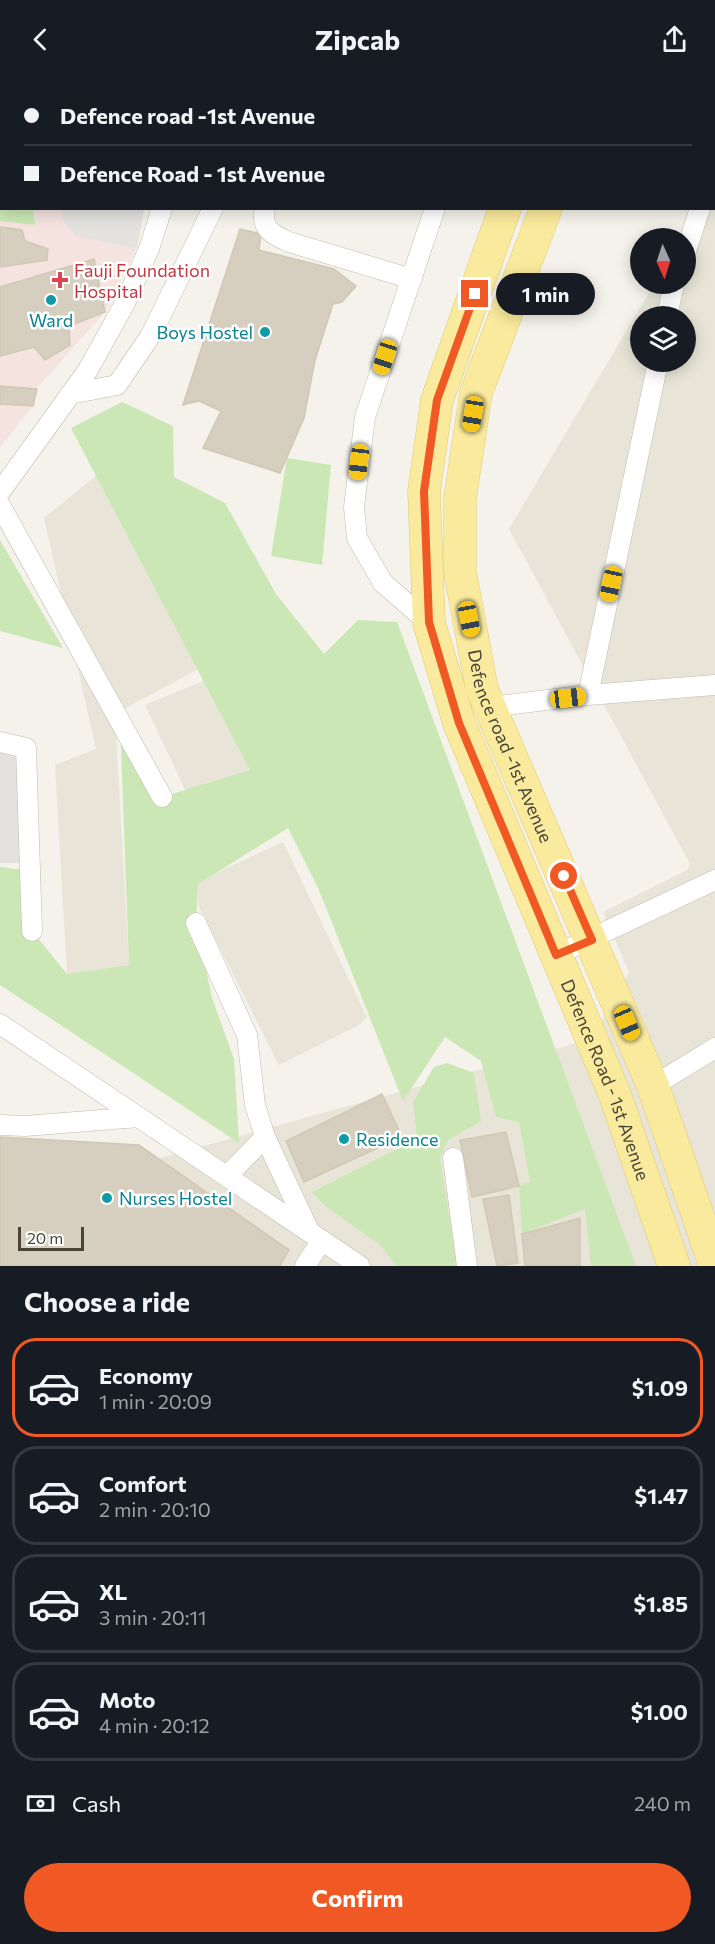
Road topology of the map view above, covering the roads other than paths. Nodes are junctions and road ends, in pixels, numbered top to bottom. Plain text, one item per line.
1 (161, 210) edge
2 (212, 210) edge
3 (264, 210) edge
4 (434, 210) edge
5 (504, 210) edge
6 (545, 210) edge
7 (699, 210) edge
8 (693, 228) edge
9 (412, 279) junction
10 (656, 372) edge
11 (70, 394) junction
12 (0, 492) edge
13 (0, 505) edge
14 (429, 622) junction
15 (715, 685) edge
16 (588, 696) junction
17 (490, 707) junction
18 (0, 742) edge
19 (162, 797) dead end
20 (715, 880) edge
21 (196, 923) dead end
22 (32, 931) dead end
23 (592, 940) junction
24 (556, 955) junction
25 (0, 1023) edge
26 (715, 1048) edge
27 (653, 1086) junction
28 (139, 1117) junction
29 (0, 1125) edge
30 (265, 1137) junction
31 (453, 1158) dead end
32 (227, 1176) junction
33 (316, 1235) junction
34 (712, 1245) edge
35 (305, 1266) edge
36 (360, 1266) edge
37 (466, 1266) edge
38 (674, 1266) edge

1 - 11 street
2 - 11 street
3 - 9 street
4 - 9 street
5 - 14 main road, Defence Road - 1st Avenue
6 - 17 main road, Defence road -1st Avenue
7 - 8 street
9 - 14 street
10 - 16 street
11 - 12 street
13 - 19 street
14 - 24 main road, Defence Road - 1st Avenue
15 - 16 street
16 - 17 street
17 - 23 main road, Defence road -1st Avenue
18 - 22 street
20 - 23 street
21 - 30 street
23 - 24 street
23 - 27 main road, Defence road -1st Avenue
24 - 38 main road, Defence Road - 1st Avenue
25 - 28 street
26 - 27 street
27 - 34 main road, Defence road -1st Avenue
28 - 29 street
28 - 32 street
30 - 32 street
30 - 33 street
31 - 37 street
32 - 33 street
33 - 35 street
33 - 36 street

